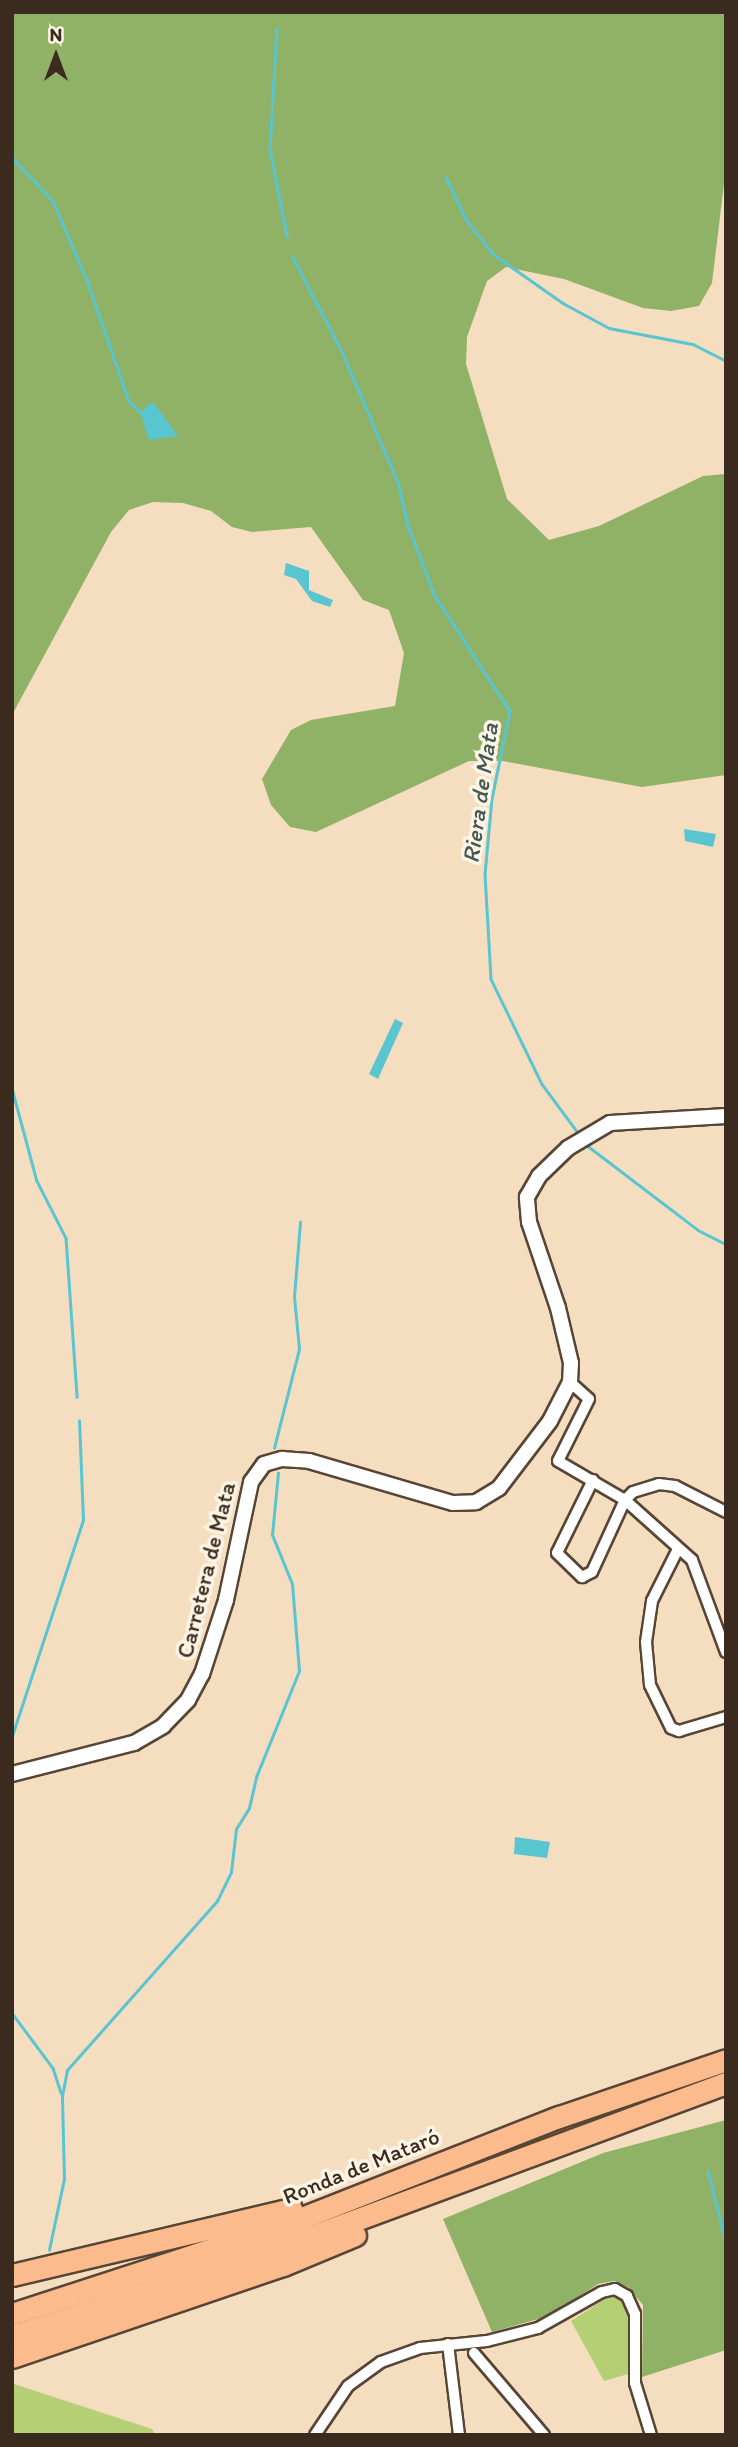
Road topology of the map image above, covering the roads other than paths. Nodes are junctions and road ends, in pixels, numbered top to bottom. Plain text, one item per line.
1 (726, 1116) edge
2 (570, 1382) junction
3 (593, 1480) junction
4 (625, 1500) junction
5 (726, 1511) edge
6 (678, 1549) junction
7 (726, 1652) edge
8 (726, 1717) edge
9 (12, 1774) edge
10 (726, 2060) edge
11 (726, 2083) edge
12 (563, 2140) junction
13 (364, 2192) junction
14 (12, 2274) edge
15 (12, 2314) edge
16 (12, 2336) edge
17 (448, 2344) junction
18 (476, 2348) junction
19 (12, 2357) edge
20 (452, 2361) junction
21 (315, 2435) edge
22 (459, 2435) edge
23 (544, 2435) edge
24 (651, 2435) edge

1 - 2 street
2 - 3 street
2 - 9 street, Carretera de Mata
3 - 4 street
3 - 4 street
4 - 5 street
4 - 6 street
6 - 7 street
6 - 8 street
10 - 13 highway, Ronda de Mataró
11 - 12 highway, Ronda de Mataró
12 - 16 highway, Ronda de Mataró
12 - 19 highway
13 - 14 highway
13 - 15 highway, Ronda de Mataró
17 - 18 street
17 - 20 street
17 - 21 street
18 - 20 street
18 - 23 street
18 - 24 street
20 - 22 street

